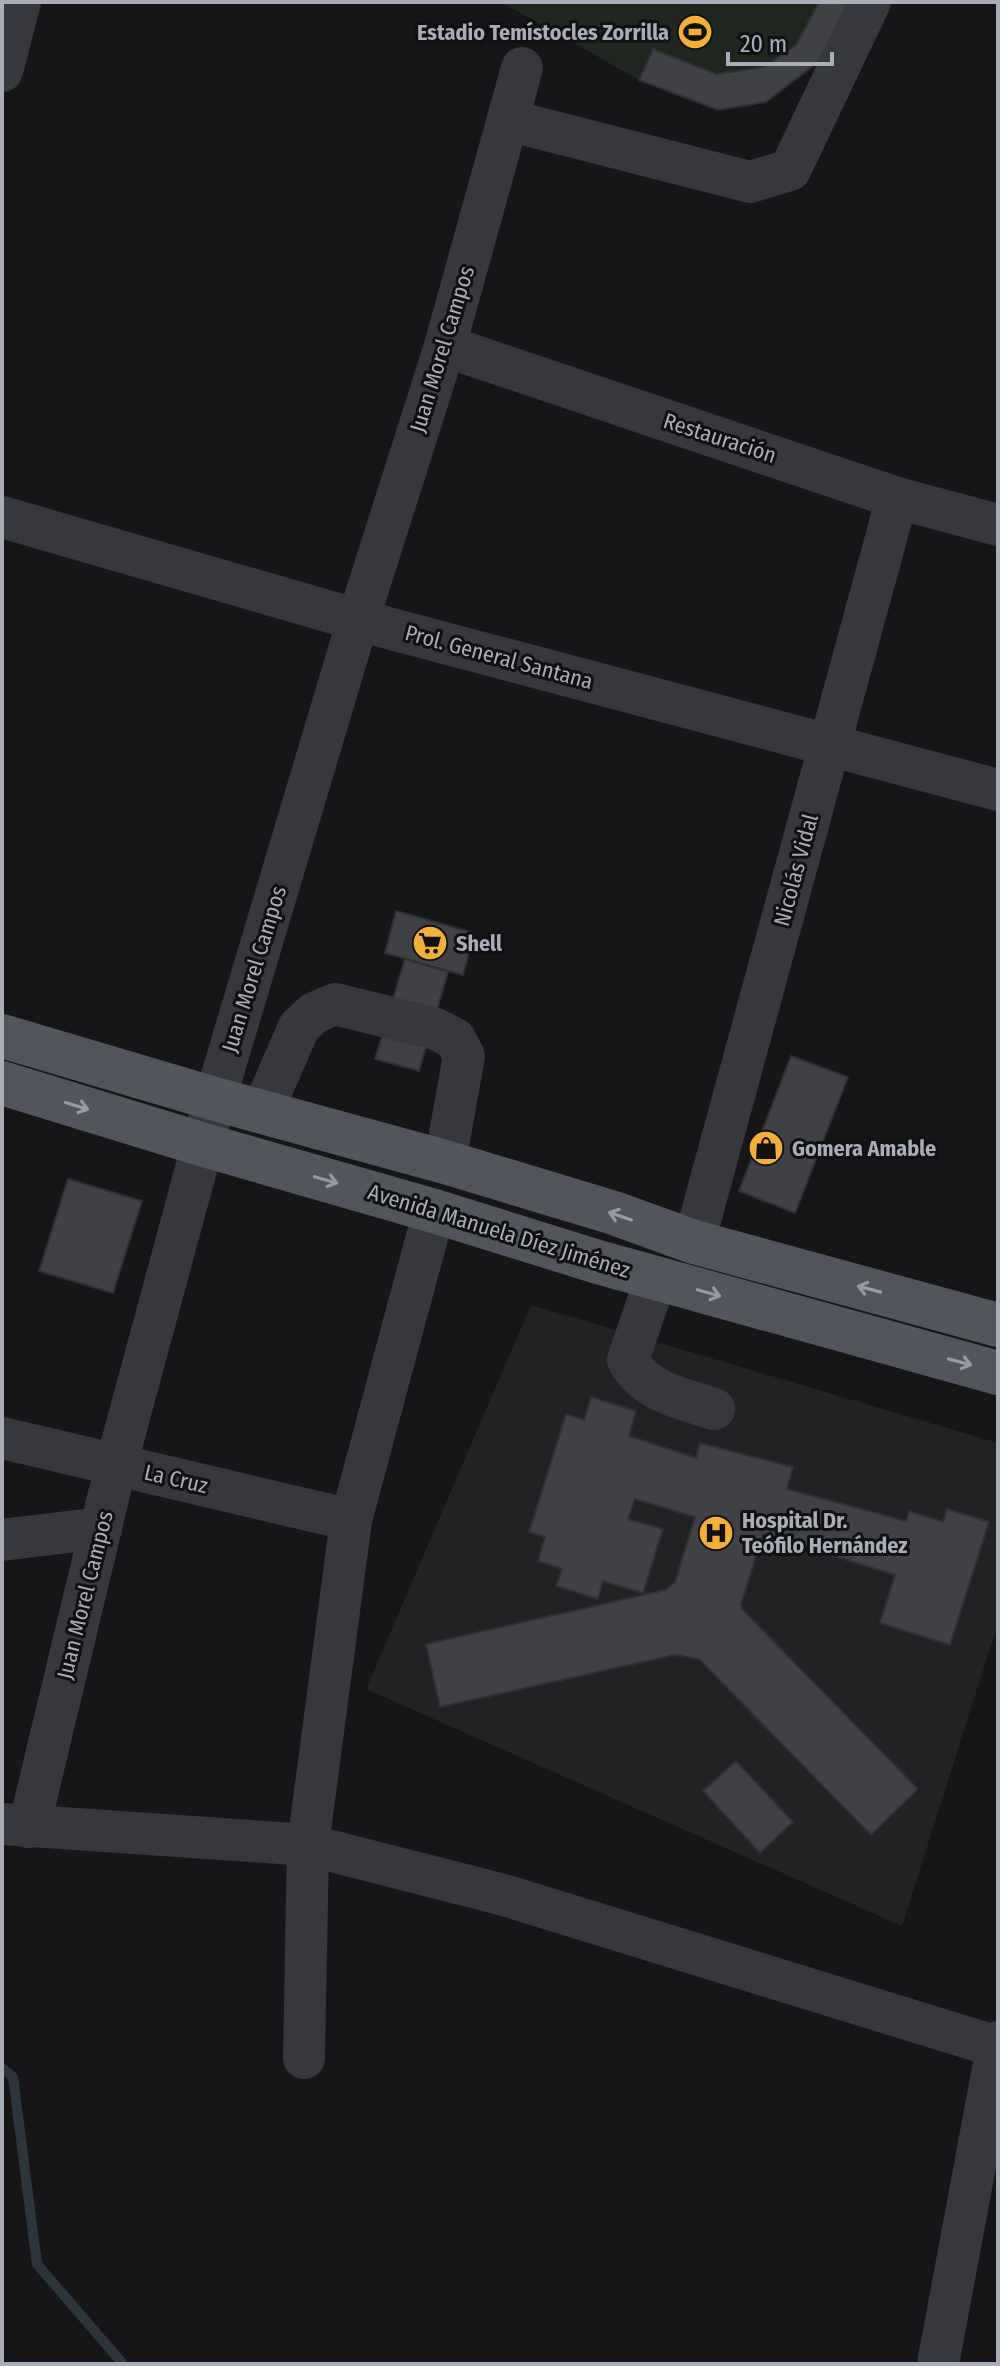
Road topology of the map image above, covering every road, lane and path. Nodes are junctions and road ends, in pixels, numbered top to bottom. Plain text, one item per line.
1 (20, 2) edge
2 (870, 2) edge
3 (522, 68) dead end
4 (2, 71) edge
5 (508, 120) junction
6 (445, 346) junction
7 (897, 498) junction
8 (2, 517) edge
9 (998, 525) edge
10 (358, 620) junction
11 (830, 745) junction
12 (998, 790) edge
13 (2, 1036) edge
14 (2, 1083) edge
15 (215, 1099) junction
16 (262, 1112) junction
17 (204, 1145) junction
18 (445, 1162) junction
19 (434, 1211) junction
20 (694, 1242) junction
21 (656, 1278) junction
22 (922, 1303) junction
23 (998, 1325) edge
24 (909, 1348) junction
25 (998, 1373) edge
26 (714, 1409) dead end
27 (2, 1438) edge
28 (116, 1465) junction
29 (351, 1520) junction
30 (101, 1528) junction
31 (2, 1540) edge
32 (16, 1825) edge
33 (308, 1845) junction
34 (998, 2045) edge
35 (304, 2058) dead end
36 (939, 2357) edge

1 - 4 street
2 - 5 street
3 - 5 street, Juan Morel Campos
5 - 6 street, Juan Morel Campos
6 - 7 street, Restauración
6 - 10 street, Juan Morel Campos
7 - 9 street, Restauración
7 - 11 street, Nicolás Vidal
8 - 10 street, Prol. General Santana
10 - 11 street, Prol. General Santana
10 - 15 street, Juan Morel Campos
11 - 12 street, Prol. General Santana
11 - 20 street, Nicolás Vidal
13 - 15 main road
14 -> 17 main road, Avenida Manuela Díez Jiménez
15 - 16 main road
15 - 17 street, Juan Morel Campos
16 - 18 main road
16 - 18 street
17 -> 19 main road, Avenida Manuela Díez Jiménez
17 - 28 street, Juan Morel Campos
20 -> 18 main road
19 - 21 main road, Avenida Manuela Díez Jiménez
19 - 29 street
22 -> 20 main road
21 -> 24 main road, Avenida Manuela Díez Jiménez
21 - 26 street
22 - 23 main road
22 - 24 main road
24 -> 25 main road, Avenida Manuela Díez Jiménez
27 - 28 street, La Cruz
28 - 29 street, La Cruz
28 - 30 street, Juan Morel Campos
29 - 33 street
30 - 31 street
30 - 32 street, Juan Morel Campos
32 - 33 street
33 - 34 street
33 - 35 street
34 - 36 street

